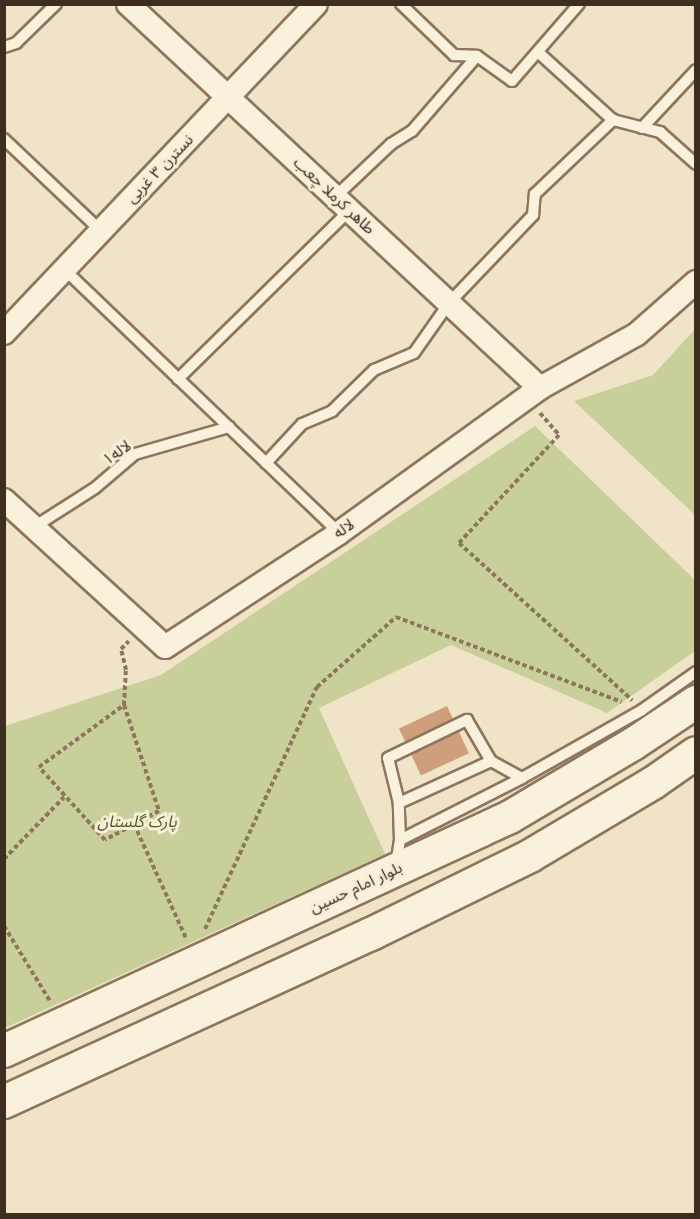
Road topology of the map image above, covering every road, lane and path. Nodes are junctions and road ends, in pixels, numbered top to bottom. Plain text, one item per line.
1 (56, 4) edge
2 (128, 4) edge
3 (316, 4) edge
4 (402, 4) edge
5 (579, 4) edge
6 (4, 47) edge
7 (539, 53) junction
8 (477, 56) junction
9 (696, 70) edge
10 (228, 98) junction
11 (613, 120) junction
12 (642, 128) junction
13 (4, 139) edge
14 (696, 164) edge
15 (342, 204) junction
16 (101, 231) junction
17 (64, 270) junction
18 (696, 282) edge
19 (448, 303) junction
20 (4, 333) edge
21 (178, 378) junction
22 (534, 393) junction
23 (229, 427) junction
24 (266, 463) junction
25 (4, 500) edge
26 (34, 527) junction
27 (339, 533) junction
28 (144, 628) junction
29 (696, 672) edge
30 (696, 702) edge
31 (124, 705) junction
32 (642, 710) junction
33 (696, 753) edge
34 (491, 761) junction
35 (522, 778) junction
36 (64, 796) junction
37 (399, 803) junction
38 (134, 824) junction
39 (398, 855) junction
40 (4, 859) edge
41 (4, 926) edge
42 (204, 932) dead end
43 (177, 945) dead end
44 (61, 998) dead end
45 (50, 1003) junction
46 (41, 1007) dead end
47 (4, 1051) edge
48 (4, 1102) edge

1 - 6 lane
2 - 10 street, طاهر کرملا چعب
3 - 10 street, نسترن ۳ غربی
4 - 8 lane
5 - 7 lane
7 - 8 lane
7 - 11 lane
8 - 15 lane
9 - 12 lane
10 - 15 street, طاهر کرملا چعب
10 - 16 street, نسترن ۳ غربی
11 - 12 lane
11 - 19 lane
12 - 14 lane
13 - 16 lane
15 - 19 street, طاهر کرملا چعب
15 - 21 lane
16 - 17 street, نسترن ۳ غربی
17 - 20 street, نسترن ۳ غربی
17 - 21 lane
18 - 22 street, لاله
19 - 22 street, طاهر کرملا چعب
19 - 24 lane
21 - 23 lane
22 - 27 street, لاله
22 - 32 path
23 - 24 lane
23 - 26 lane, لاله۱
24 - 27 lane
25 - 26 street, لاله
26 - 28 street, لاله
27 - 28 street, لاله
28 - 31 path
29 - 32 lane
30 - 39 main road, بلوار امام حسین
31 - 36 path
31 - 38 path
32 - 35 lane
32 - 42 path
33 - 48 main road
34 - 35 lane
34 - 37 lane
34 - 37 lane
35 - 39 lane
36 - 38 path
36 - 40 path
37 - 39 lane
38 - 43 path
39 - 47 main road, بلوار امام حسین
41 - 45 path
44 - 45 path
45 - 46 path

